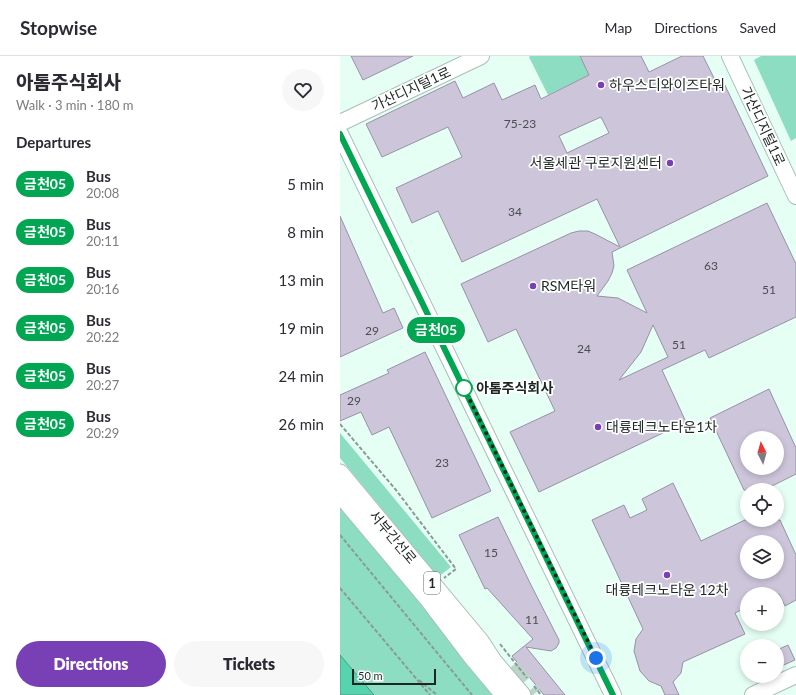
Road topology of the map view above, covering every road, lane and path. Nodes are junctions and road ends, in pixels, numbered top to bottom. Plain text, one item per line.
1 (481, 56) edge
2 (730, 56) edge
3 (340, 123) edge
4 (340, 134) edge
5 (796, 196) edge
6 (340, 424) edge
7 (340, 473) edge
8 (340, 494) edge
9 (340, 535) edge
10 (442, 580) dead end
11 (340, 588) edge
12 (500, 644) dead end
13 (414, 675) junction
14 (796, 675) edge
15 (527, 678) dead end
16 (528, 691) edge
17 (430, 695) edge
18 (437, 695) edge
19 (472, 695) edge
20 (504, 695) edge
21 (541, 695) edge
22 (613, 695) edge
23 (753, 695) edge

1 - 3 street, 가산디지털1로
2 - 5 street, 가산디지털1로
4 - 22 street
6 - 10 path
7 - 16 main road, 서부간선로 / 1
8 - 20 main road, 서부간선로 / 1
9 - 19 path
11 - 13 path
12 - 15 path
13 - 17 path
13 - 18 path
14 - 23 street
16 - 21 path

